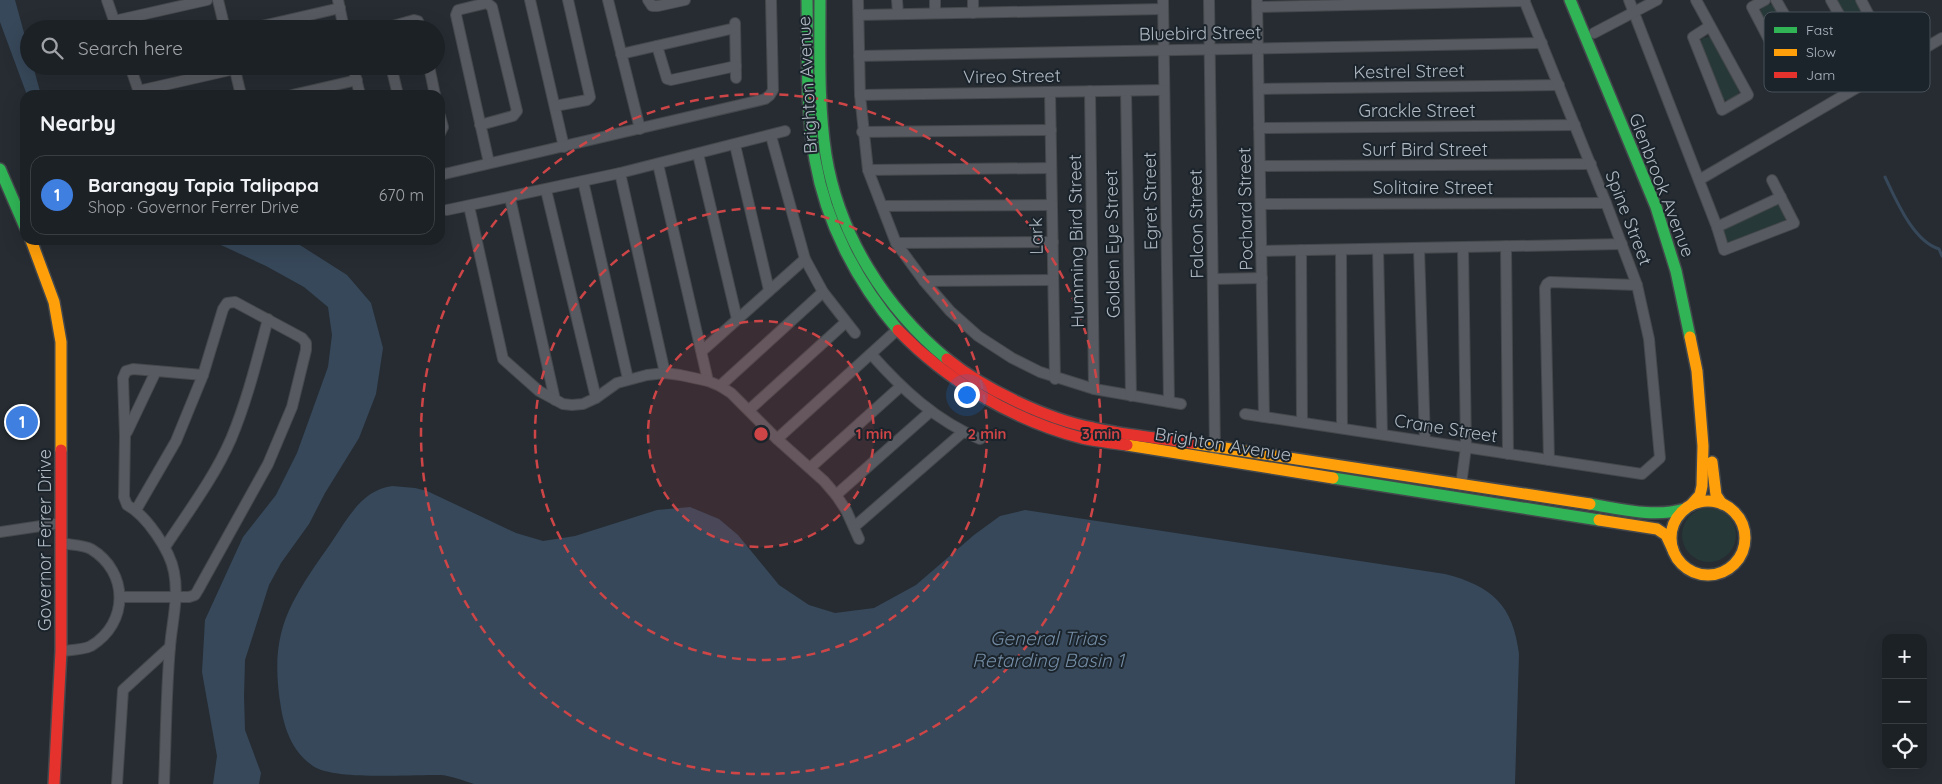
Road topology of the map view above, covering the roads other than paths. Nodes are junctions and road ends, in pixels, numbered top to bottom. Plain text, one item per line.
1 (107, 0) edge
2 (206, 0) edge
3 (218, 0) edge
4 (530, 0) edge
5 (568, 0) edge
6 (608, 0) edge
7 (648, 0) edge
8 (685, 0) edge
9 (772, 0) edge
10 (807, 0) edge
11 (820, 0) edge
12 (858, 0) edge
13 (897, 0) edge
14 (935, 0) edge
15 (973, 0) edge
16 (1011, 0) edge
17 (1050, 0) edge
18 (1210, 0) edge
19 (1524, 0) edge
20 (1570, 0) edge
21 (1580, 0) edge
22 (1629, 0) edge
23 (1657, 0) edge
24 (1696, 0) edge
25 (1765, 0) edge
26 (1776, 0) edge
27 (1832, 0) edge
28 (1860, 0) edge
29 (177, 3) edge
30 (1257, 3) edge
31 (339, 4) edge
32 (1163, 4) edge
33 (1086, 5) edge
34 (1124, 5) edge
35 (1050, 11) junction
36 (1011, 12) junction
37 (1634, 12) junction
38 (1783, 12) edge
39 (1838, 12) edge
40 (1867, 12) edge
41 (935, 13) junction
42 (973, 13) junction
43 (898, 14) junction
44 (859, 15) junction
45 (114, 20) edge
46 (130, 20) edge
47 (223, 20) edge
48 (281, 20) edge
49 (342, 20) edge
50 (1710, 26) junction
51 (1764, 30) edge
52 (1594, 33) junction
53 (1942, 38) edge
54 (1542, 43) junction
55 (1930, 45) edge
56 (657, 46) junction
57 (1258, 48) junction
58 (1210, 49) junction
59 (1164, 50) junction
60 (621, 54) junction
61 (859, 56) junction
62 (736, 66) junction
63 (133, 75) edge
64 (207, 75) edge
65 (236, 75) edge
66 (356, 75) edge
67 (393, 75) edge
68 (431, 75) edge
69 (736, 78) dead end
70 (357, 80) junction
71 (1559, 86) junction
72 (1259, 89) junction
73 (138, 90) edge
74 (150, 90) edge
75 (240, 90) edge
76 (326, 90) edge
77 (359, 90) edge
78 (397, 90) edge
79 (434, 90) edge
80 (1164, 90) junction
81 (1090, 91) junction
82 (1126, 91) junction
83 (1050, 92) junction
84 (1850, 92) edge
85 (860, 94) junction
86 (555, 106) junction
87 (480, 125) junction
88 (1575, 125) junction
89 (1260, 128) junction
90 (640, 130) junction
91 (1050, 130) junction
92 (785, 132) dead end
93 (862, 132) junction
94 (771, 136) junction
95 (735, 145) junction
96 (564, 146) junction
97 (698, 154) junction
98 (489, 164) junction
99 (658, 164) junction
100 (1591, 164) junction
101 (1260, 166) junction
102 (1051, 168) junction
103 (0, 169) edge
104 (868, 170) junction
105 (445, 173) edge
106 (620, 173) junction
107 (1699, 180) junction
108 (1772, 180) dead end
109 (583, 181) junction
110 (546, 190) junction
111 (1781, 197) junction
112 (510, 198) junction
113 (1606, 203) junction
114 (1261, 204) junction
115 (1052, 205) junction
116 (469, 206) junction
117 (882, 206) junction
118 (447, 210) dead end
119 (20, 215) edge
120 (1717, 228) junction
121 (1053, 242) junction
122 (896, 244) junction
123 (1622, 244) junction
124 (33, 245) edge
125 (1506, 246) junction
126 (1463, 247) junction
127 (1419, 248) junction
128 (1378, 249) junction
129 (1301, 250) junction
130 (1341, 250) junction
131 (1262, 251) junction
132 (805, 259) junction
133 (1262, 278) junction
134 (1214, 279) junction
135 (1053, 280) junction
136 (924, 281) junction
137 (1636, 285) junction
138 (769, 290) junction
139 (823, 292) junction
140 (268, 319) junction
141 (737, 319) junction
142 (846, 322) junction
143 (897, 330) junction
144 (855, 333) dead end
145 (702, 351) junction
146 (871, 354) junction
147 (156, 371) junction
148 (665, 373) junction
149 (202, 375) junction
150 (628, 379) junction
151 (1055, 379) junction
152 (708, 381) junction
153 (720, 386) junction
154 (900, 387) junction
155 (1094, 389) junction
156 (1131, 396) junction
157 (596, 398) junction
158 (555, 400) junction
159 (1169, 402) junction
160 (1181, 404) dead end
161 (749, 410) junction
162 (931, 410) junction
163 (1245, 414) dead end
164 (1264, 417) junction
165 (1302, 422) junction
166 (1342, 428) junction
167 (963, 432) junction
168 (1382, 434) junction
169 (126, 436) junction
170 (777, 439) junction
171 (980, 439) dead end
172 (1425, 441) junction
173 (1466, 447) junction
174 (1215, 453) junction
175 (1508, 454) junction
176 (1549, 460) junction
177 (811, 467) junction
178 (1642, 474) joint
179 (1462, 485) junction
180 (836, 495) junction
181 (1722, 504) junction
182 (1688, 507) junction
183 (136, 510) junction
184 (61, 523) junction
185 (854, 527) junction
186 (0, 532) edge
187 (859, 539) dead end
188 (61, 544) junction
189 (165, 547) junction
190 (1673, 550) junction
191 (121, 597) junction
192 (175, 598) junction
193 (170, 647) junction
194 (61, 651) junction
195 (54, 784) edge
196 (117, 784) edge
197 (164, 784) edge

1 - 45 street
2 - 29 street
3 - 47 street
4 - 86 street
5 - 86 street
6 - 60 street
7 - 8 street
9 - 90 street
10 - 143 street, Brighton Avenue
11 - 174 street, Brighton Avenue
12 - 44 street
13 - 43 street
14 - 41 street
15 - 42 street
16 - 36 street
17 - 35 street
18 - 58 street, Falcon Street
19 - 30 street
19 - 54 street, Spine Street
20 - 182 street, Glenbrook Avenue
21 - 52 street, Glenbrook Avenue
22 - 37 street
23 - 37 street
24 - 50 street
25 - 51 street
26 - 38 street
27 - 39 street
28 - 40 street
29 - 46 street
30 - 57 street, Pochard Street
31 - 48 street
31 - 49 street
32 - 34 street
32 - 59 street, Egret Street
33 - 34 street
33 - 35 street
35 - 36 street
36 - 42 street
37 - 52 street
37 - 107 street
41 - 42 street
41 - 43 street
43 - 44 street
44 - 61 street
50 - 50 street
52 - 181 street, Glenbrook Avenue
53 - 55 street
54 - 57 street, Bluebird Street
54 - 71 street, Spine Street
56 - 60 street
56 - 62 street
56 - 62 street
57 - 58 street, Bluebird Street
57 - 72 street, Pochard Street
58 - 59 street, Bluebird Street
58 - 134 street, Falcon Street
59 - 61 street, Bluebird Street
59 - 80 street, Egret Street
60 - 90 street
61 - 85 street
62 - 69 street
63 - 73 street
64 - 74 street
65 - 75 street
66 - 70 street
67 - 78 street
68 - 79 street
70 - 76 street
70 - 77 street
71 - 72 street, Kestrel Street
71 - 88 street, Spine Street
72 - 89 street, Pochard Street
80 - 82 street, Vireo Street
80 - 159 street, Egret Street
81 - 82 street, Vireo Street
81 - 83 street, Vireo Street
81 - 155 street, Humming Bird Street
82 - 156 street, Golden Eye Street
83 - 85 street, Vireo Street
83 - 91 street, Lark
84 - 107 street
85 - 93 street
86 - 96 street
87 - 87 street
87 - 98 street
88 - 89 street, Grackle Street
88 - 100 street, Spine Street
89 - 101 street, Pochard Street
90 - 96 street
91 - 93 street
91 - 102 street, Lark
92 - 94 street
93 - 104 street
94 - 95 street
94 - 132 street
95 - 97 street
95 - 138 street
96 - 98 street
97 - 99 street
97 - 141 street
98 - 105 street
99 - 106 street
99 - 145 street
100 - 101 street, Surf Bird Street
100 - 113 street, Spine Street
101 - 114 street, Pochard Street
102 - 104 street
102 - 115 street, Lark
103 - 119 street
104 - 117 street
106 - 109 street
106 - 148 street
107 - 120 street
108 - 111 street
109 - 110 street
109 - 150 street
110 - 112 street
110 - 157 street
111 - 120 street
111 - 120 street
112 - 116 street
112 - 158 street
113 - 114 street, Solitaire Street
113 - 123 street, Spine Street
114 - 131 street, Pochard Street
115 - 117 street
115 - 121 street, Lark
116 - 118 street
116 - 158 street
117 - 122 street
121 - 122 street
121 - 135 street, Lark
122 - 136 street
123 - 125 street
123 - 137 street, Spine Street
124 - 184 street, Governor Ferrer Drive
125 - 126 street
125 - 175 street
126 - 127 street
126 - 173 street
127 - 128 street
127 - 172 street
128 - 130 street
128 - 168 street
129 - 130 street
129 - 131 street
129 - 165 street
130 - 166 street
131 - 133 street, Pochard Street
132 - 138 street
132 - 139 street
133 - 134 street
133 - 164 street, Pochard Street
134 - 174 street, Falcon Street
135 - 136 street
135 - 151 street, Lark
136 - 151 street
137 - 176 street
137 - 178 street, Spine Street
138 - 141 street
139 - 142 street
139 - 153 street
140 - 149 street
140 - 189 street
140 - 192 street
141 - 145 street
142 - 144 street
142 - 161 street
143 - 146 street
143 - 174 street, Brighton Avenue
145 - 152 street
146 - 154 street
146 - 170 street
147 - 149 street
147 - 169 street
147 - 169 street
148 - 150 street
148 - 152 street
149 - 183 street
150 - 157 street
151 - 155 street
152 - 153 street
153 - 161 street
154 - 162 street
154 - 177 street
155 - 156 street
156 - 159 street
157 - 158 street
159 - 160 street
161 - 170 street
162 - 167 street
162 - 180 street
163 - 164 street, Crane Street
164 - 165 street, Crane Street
165 - 166 street, Crane Street
166 - 168 street, Crane Street
167 - 171 street
167 - 185 street
168 - 172 street, Crane Street
169 - 183 street
170 - 177 street
172 - 173 street, Crane Street
173 - 175 street, Crane Street
173 - 179 street
174 - 179 street, Brighton Avenue
174 - 190 street, Brighton Avenue
175 - 176 street, Crane Street
176 - 178 street, Crane Street
177 - 180 street
179 - 182 street, Brighton Avenue
180 - 185 street
181 - 182 street
181 - 190 street
182 - 190 street
183 - 189 street
184 - 186 street
184 - 188 street, Governor Ferrer Drive
185 - 187 street
188 - 191 street
188 - 194 street, Governor Ferrer Drive
189 - 192 street
191 - 192 street
191 - 194 street
192 - 193 street
193 - 196 street
193 - 197 street
194 - 195 street, Governor Ferrer Drive

